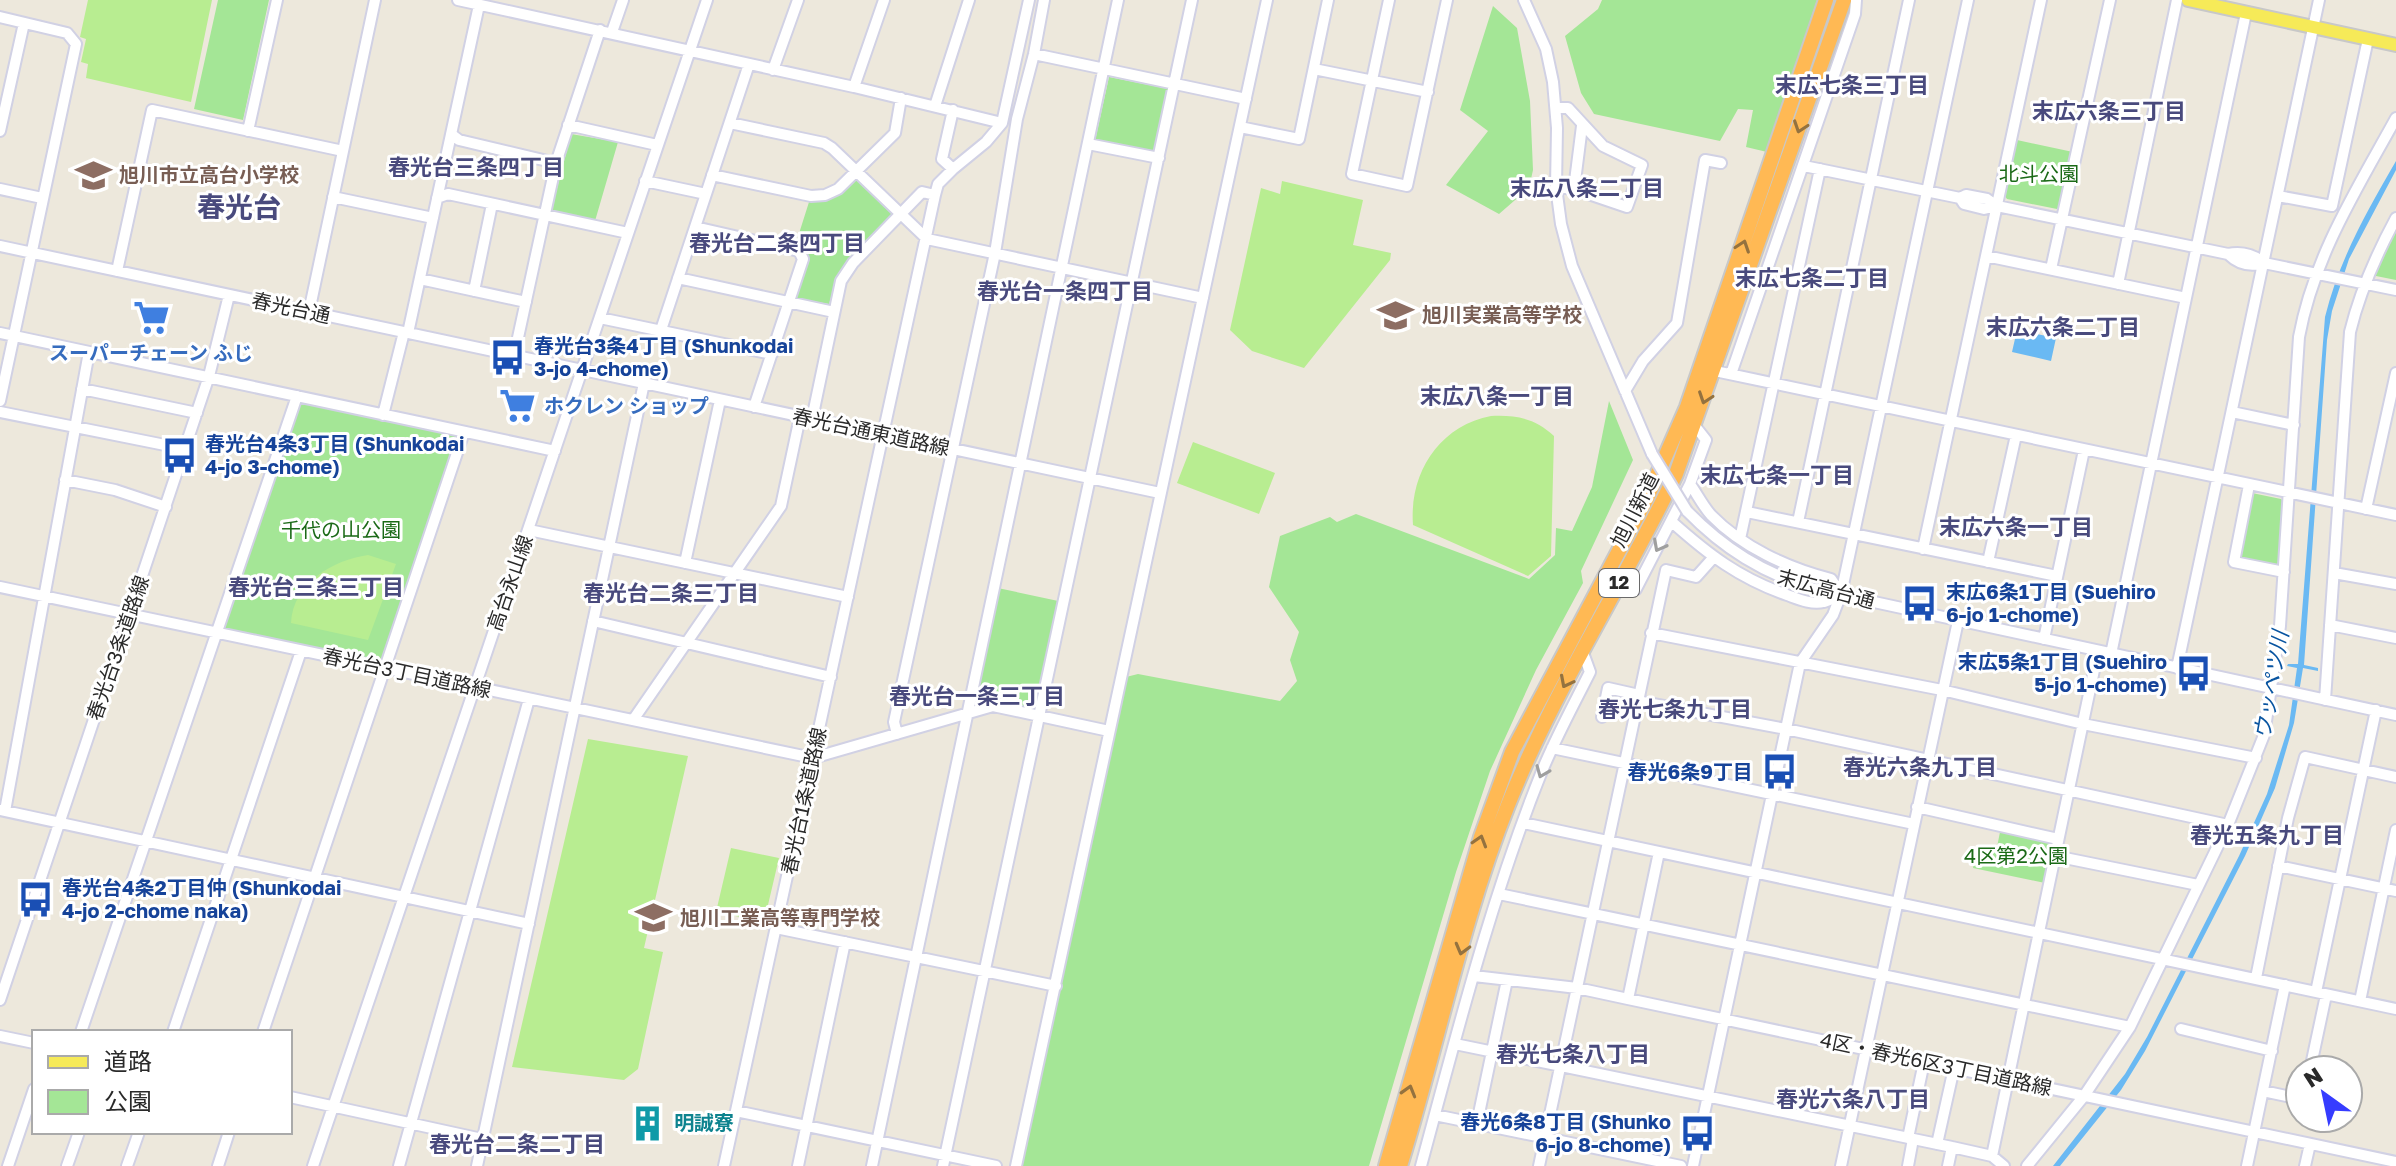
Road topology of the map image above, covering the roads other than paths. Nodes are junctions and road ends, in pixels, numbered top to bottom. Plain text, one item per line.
1 (277, 0) edge
2 (375, 0) edge
3 (458, 0) edge
4 (623, 0) edge
5 (707, 0) edge
6 (798, 0) edge
7 (884, 0) edge
8 (969, 0) edge
9 (1029, 0) edge
10 (1044, 0) edge
11 (1118, 0) edge
12 (1192, 0) edge
13 (1267, 0) edge
14 (1328, 0) edge
15 (1389, 0) edge
16 (1447, 0) edge
17 (1524, 0) edge
18 (1826, 0) edge
19 (1844, 0) edge
20 (1856, 0) edge
21 (1909, 0) edge
22 (1968, 0) edge
23 (2041, 0) edge
24 (2110, 0) edge
25 (2177, 0) edge
26 (2188, 0) edge
27 (2319, 0) edge
28 (479, 5) junction
29 (2246, 13) junction
30 (0, 17) edge
31 (24, 23) junction
32 (2313, 29) junction
33 (600, 30) junction
34 (612, 32) junction
35 (2368, 39) junction
36 (2396, 45) edge
37 (690, 51) junction
38 (1034, 54) junction
39 (749, 64) junction
40 (1104, 68) junction
41 (1314, 69) junction
42 (773, 70) junction
43 (1372, 80) junction
44 (1175, 83) junction
45 (854, 87) junction
46 (1428, 92) junction
47 (901, 98) junction
48 (1246, 99) junction
49 (935, 106) junction
50 (1556, 108) junction
51 (953, 110) junction
52 (2396, 118) edge
53 (730, 123) junction
54 (1002, 123) junction
55 (568, 125) junction
56 (1582, 126) junction
57 (1240, 127) junction
58 (0, 131) edge
59 (248, 131) junction
60 (451, 134) junction
61 (1088, 144) junction
62 (657, 145) junction
63 (343, 151) junction
64 (1159, 158) junction
65 (556, 163) junction
66 (1721, 163) dead end
67 (1804, 166) junction
68 (953, 169) junction
69 (1820, 169) junction
70 (858, 171) junction
71 (712, 175) junction
72 (1871, 179) junction
73 (645, 181) junction
74 (1556, 187) junction
75 (0, 189) edge
76 (1574, 189) junction
77 (1928, 191) junction
78 (706, 194) junction
79 (935, 195) junction
80 (2278, 196) junction
81 (333, 197) junction
82 (42, 198) junction
83 (437, 198) junction
84 (492, 204) junction
85 (1997, 206) junction
86 (2332, 206) junction
87 (2345, 209) junction
88 (901, 214) junction
89 (544, 216) junction
90 (433, 218) junction
91 (2396, 218) edge
92 (2061, 220) junction
93 (695, 227) junction
94 (628, 233) junction
95 (2129, 234) junction
96 (927, 239) junction
97 (0, 246) edge
98 (2197, 248) junction
99 (30, 252) junction
100 (995, 253) junction
101 (1986, 256) junction
102 (2264, 263) junction
103 (1062, 268) junction
104 (2051, 269) junction
105 (117, 271) junction
106 (2320, 274) junction
107 (678, 278) junction
108 (420, 279) junction
109 (2361, 282) junction
110 (1132, 283) junction
111 (2118, 284) junction
112 (2396, 290) edge
113 (474, 291) junction
114 (229, 295) junction
115 (1203, 298) junction
116 (2186, 298) junction
117 (526, 302) junction
118 (789, 302) junction
119 (309, 312) junction
120 (834, 312) junction
121 (600, 318) junction
122 (661, 330) junction
123 (0, 333) edge
124 (406, 333) junction
125 (12, 336) junction
126 (89, 352) junction
127 (772, 354) junction
128 (514, 356) junction
129 (582, 371) junction
130 (1715, 371) junction
131 (2396, 373) edge
132 (1731, 374) junction
133 (209, 376) junction
134 (644, 383) junction
135 (1774, 384) junction
136 (82, 389) junction
137 (1625, 391) junction
138 (1825, 395) junction
139 (297, 396) junction
140 (720, 400) junction
141 (0, 401) edge
142 (754, 407) junction
143 (1881, 407) junction
144 (0, 412) edge
145 (2232, 412) junction
146 (197, 413) junction
147 (383, 415) junction
148 (806, 418) junction
149 (1951, 422) junction
150 (2294, 425) junction
151 (1695, 426) junction
152 (75, 427) junction
153 (464, 432) junction
154 (2016, 435) junction
155 (885, 436) junction
156 (185, 449) junction
157 (953, 450) junction
158 (2084, 450) junction
159 (555, 451) junction
160 (1020, 464) junction
161 (2151, 464) junction
162 (2218, 478) junction
163 (1089, 479) junction
164 (65, 480) junction
165 (1690, 484) junction
166 (2249, 485) junction
167 (1160, 493) junction
168 (2294, 494) junction
169 (2334, 502) junction
170 (166, 507) junction
171 (2366, 509) junction
172 (1747, 512) junction
173 (2396, 515) edge
174 (1672, 522) junction
175 (1798, 522) junction
176 (529, 530) junction
177 (1854, 534) junction
178 (1740, 539) junction
179 (609, 546) junction
180 (1923, 549) junction
181 (1713, 558) junction
182 (1988, 562) junction
183 (685, 563) junction
184 (2284, 572) junction
185 (732, 573) junction
186 (2334, 573) junction
187 (2057, 576) junction
188 (2396, 584) edge
189 (1618, 585) junction
190 (0, 587) edge
191 (1841, 594) junction
192 (44, 597) junction
193 (848, 597) junction
194 (130, 615) junction
195 (593, 621) junction
196 (1958, 621) junction
197 (2330, 625) junction
198 (1651, 633) junction
199 (217, 634) junction
200 (2396, 638) edge
201 (2044, 639) junction
202 (684, 644) junction
203 (1582, 650) junction
204 (301, 651) junction
205 (2098, 651) junction
206 (2111, 654) junction
207 (1800, 663) junction
208 (2177, 668) junction
209 (385, 669) junction
210 (831, 677) junction
211 (475, 687) junction
212 (2277, 689) junction
213 (1942, 690) junction
214 (1638, 698) junction
215 (2320, 698) junction
216 (529, 699) junction
217 (575, 709) junction
218 (2376, 710) junction
219 (968, 712) junction
220 (2396, 715) edge
221 (1040, 716) junction
222 (1602, 717) dead end
223 (633, 720) junction
224 (2083, 724) junction
225 (1786, 729) junction
226 (1109, 731) junction
227 (897, 734) junction
228 (1552, 748) junction
229 (813, 758) junction
230 (2256, 758) junction
231 (1928, 761) junction
232 (1624, 765) junction
233 (2364, 771) junction
234 (2396, 777) edge
235 (2069, 791) junction
236 (1772, 793) junction
237 (1917, 807) junction
238 (2, 810) edge
239 (59, 823) junction
240 (1523, 823) junction
241 (1914, 824) junction
242 (2228, 825) junction
243 (2396, 830) edge
244 (2058, 839) junction
245 (1608, 840) junction
246 (146, 842) junction
247 (1659, 852) junction
248 (2055, 856) junction
249 (231, 860) junction
250 (2278, 866) junction
251 (1755, 872) junction
252 (314, 878) junction
253 (2340, 879) junction
254 (2198, 885) junction
255 (2383, 888) junction
256 (2396, 891) edge
257 (1499, 894) junction
258 (403, 896) junction
259 (1897, 902) junction
260 (468, 911) junction
261 (1592, 912) junction
262 (1643, 923) junction
263 (529, 924) junction
264 (776, 928) junction
265 (2039, 931) junction
266 (845, 942) junction
267 (1740, 945) junction
268 (917, 957) junction
269 (2167, 959) junction
270 (984, 971) junction
271 (1883, 974) junction
272 (1474, 976) junction
273 (2256, 978) junction
274 (1507, 980) junction
275 (2285, 985) junction
276 (1056, 986) junction
277 (1577, 988) junction
278 (2321, 993) junction
279 (1628, 999) junction
280 (0, 1000) edge
281 (2360, 1001) junction
282 (2023, 1004) junction
283 (2396, 1009) edge
284 (1724, 1019) junction
285 (2130, 1027) junction
286 (2181, 1029) dead end
287 (82, 1030) edge
288 (174, 1030) edge
289 (264, 1030) edge
290 (0, 1036) edge
291 (32, 1043) edge
292 (1455, 1044) junction
293 (1867, 1050) junction
294 (1492, 1051) junction
295 (2272, 1051) junction
296 (2312, 1054) edge
297 (1924, 1062) junction
298 (1560, 1065) junction
299 (1954, 1068) junction
300 (2009, 1080) junction
301 (2263, 1091) junction
302 (32, 1095) edge
303 (1708, 1096) junction
304 (2284, 1096) edge
305 (292, 1097) edge
306 (2088, 1097) junction
307 (334, 1106) junction
308 (736, 1111) junction
309 (1435, 1115) junction
310 (411, 1123) junction
311 (1477, 1123) junction
312 (806, 1125) junction
313 (1850, 1126) junction
314 (2254, 1132) junction
315 (78, 1134) edge
316 (138, 1134) edge
317 (228, 1134) edge
318 (1545, 1137) junction
319 (1911, 1138) junction
320 (482, 1139) junction
321 (877, 1141) junction
322 (1937, 1144) junction
323 (2310, 1144) junction
324 (1952, 1147) junction
325 (1992, 1156) junction
326 (2363, 1160) edge
327 (944, 1161) edge
328 (2396, 1162) edge
329 (8, 1166) edge
330 (67, 1166) edge
331 (127, 1166) edge
332 (218, 1166) edge
333 (313, 1166) edge
334 (399, 1166) edge
335 (477, 1166) edge
336 (724, 1166) edge
337 (798, 1166) edge
338 (872, 1166) edge
339 (996, 1166) edge
340 (1016, 1166) edge
341 (1386, 1166) edge
342 (1400, 1166) edge
343 (1421, 1166) edge
344 (1539, 1166) edge
345 (1681, 1166) edge
346 (1693, 1166) edge
347 (1841, 1166) edge
348 (1908, 1166) edge
349 (1948, 1166) edge
350 (2004, 1166) edge
351 (2027, 1166) edge
352 (2247, 1166) edge
353 (2305, 1166) edge

1 - 59 street
2 - 63 street
3 - 28 street
4 - 34 street
5 - 37 street, 高台永山線
6 - 42 street
7 - 45 street
8 - 49 street
9 - 54 street
10 - 38 street
11 - 40 street
12 - 44 street
13 - 48 street
14 - 41 street
15 - 43 street
16 - 46 street
17 - 50 street, 末広高台通
341 -> 18 highway, 旭川新道 / 12
19 -> 130 highway, 旭川新道 / 12
20 - 67 street
21 - 72 street
22 - 77 street
23 - 85 street
24 - 92 street
25 - 95 street
26 - 29 main road
27 - 32 street
28 - 33 street
28 - 60 street
29 - 32 main road
29 - 98 street
30 - 31 street
31 - 58 street
31 - 82 street
32 - 35 main road
32 - 80 street
33 - 34 street
33 - 55 street
34 - 37 street
35 - 36 main road
35 - 86 street
37 - 39 street
37 - 62 street, 高台永山線
38 - 40 street
38 - 100 street
39 - 42 street
39 - 53 street
40 - 44 street
40 - 61 street
41 - 43 street
41 - 57 street
42 - 45 street
43 - 46 street
43 - 46 street
44 - 48 street
44 - 64 street
45 - 47 street
47 - 49 street
47 - 70 street
48 - 57 street
49 - 51 street
50 - 56 street
50 - 74 street, 末広高台通
51 - 54 street
51 - 68 street
52 - 87 street
53 - 70 street
53 - 71 street
54 - 68 street
55 - 62 street
55 - 65 street
56 - 76 street
56 - 76 street
57 - 115 street
59 - 63 street
59 - 105 street
60 - 65 street
60 - 83 street
61 - 64 street
61 - 103 street
62 - 73 street, 高台永山線
63 - 81 street
64 - 110 street
65 - 89 street
66 - 137 street
67 - 69 street
67 - 132 street
68 - 79 street
69 - 72 street
69 - 135 street
70 - 71 street
70 - 88 street
71 - 78 street
72 - 77 street
72 - 138 street
73 - 78 street
73 - 94 street, 高台永山線
74 - 76 street
74 - 137 street, 末広高台通
75 - 82 street
77 - 85 street
77 - 143 street
78 - 93 street
79 - 88 street
79 - 96 street, 春光台1条道路線
80 - 86 street
80 - 102 street
81 - 90 street
81 - 119 street
82 - 99 street
83 - 84 street
83 - 90 street
84 - 89 street
84 - 113 street
85 - 92 street
85 - 101 street
86 - 87 street
87 - 106 street
88 - 96 street
88 - 120 street
89 - 94 street
89 - 117 street
90 - 108 street
91 - 109 street
92 - 95 street
92 - 104 street
93 - 107 street
93 - 118 street
94 - 121 street, 高台永山線
95 - 98 street
95 - 111 street
96 - 100 street
96 - 155 street, 春光台1条道路線
97 - 99 street, 春光台通
98 - 102 street
98 - 116 street
99 - 105 street, 春光台通
99 - 125 street
100 - 103 street
100 - 157 street
101 - 104 street
101 - 149 street
102 - 106 street
102 - 145 street
103 - 110 street
103 - 160 street
104 - 111 street
105 - 114 street, 春光台通
106 - 109 street
106 - 150 street
107 - 118 street
107 - 122 street
108 - 113 street
108 - 124 street
109 - 112 street
109 - 169 street
110 - 115 street
110 - 163 street
111 - 116 street
113 - 117 street
114 - 119 street, 春光台通
114 - 133 street, 春光台3条道路線
115 - 167 street
116 - 161 street
117 - 128 street
118 - 120 street
118 - 127 street
119 - 124 street, 春光台通
120 - 148 street
121 - 122 street
121 - 129 street, 高台永山線
122 - 127 street
123 - 125 street
124 - 128 street, 春光台通
124 - 147 street
125 - 126 street
125 - 141 street
126 - 133 street
126 - 136 street
127 - 142 street
128 - 129 street, 春光台通
129 - 134 street, 春光台通東道路線
129 - 159 street, 高台永山線
130 - 132 street
130 -> 151 highway, 旭川新道 / 12
131 - 171 street
132 - 135 street
133 - 139 street
133 - 146 street, 春光台3条道路線
134 - 140 street, 春光台通東道路線
134 - 179 street
135 - 138 street
135 - 172 street
136 - 146 street
136 - 152 street
137 - 191 street, 末広高台通, bridge
138 - 143 street
138 - 175 street
139 - 147 street
139 - 199 street
140 - 142 street, 春光台通東道路線
140 - 183 street
142 - 148 street, 春光台通東道路線
143 - 149 street
143 - 177 street
144 - 152 street
145 - 150 street
145 - 162 street
146 - 156 street, 春光台3条道路線
147 - 153 street
148 - 155 street, 春光台通東道路線
148 - 185 street
149 - 154 street
149 - 180 street
150 - 168 street
151 - 165 street
151 - 189 highway, 旭川新道 / 12
152 - 156 street
152 - 164 street
153 - 159 street
153 - 209 street
154 - 158 street
154 - 182 street
155 - 157 street, 春光台通東道路線
155 - 193 street, 春光台1条道路線
156 - 170 street, 春光台3条道路線
157 - 160 street, 春光台通東道路線
157 - 227 street
158 - 161 street
158 - 187 street
159 - 176 street, 高台永山線
160 - 163 street, 春光台通東道路線
160 - 219 street
161 - 162 street
161 - 206 street
162 - 166 street
162 - 208 street
163 - 167 street, 春光台通東道路線
163 - 221 street
164 - 170 street
164 - 192 street
165 - 174 street
165 - 178 street
166 - 168 street
166 - 184 street
167 - 226 street
168 - 169 street
168 - 184 street
169 - 171 street
169 - 186 street
170 - 194 street, 春光台3条道路線
171 - 173 street
172 - 175 street
172 - 178 street
174 - 181 street
174 -> 189 street
175 - 177 street
176 - 179 street
176 - 211 street, 高台永山線
177 - 180 street
177 - 191 street
178 - 191 street
179 - 183 street
179 - 195 street
180 - 182 street
181 - 191 street
181 - 198 street
182 - 187 street
183 - 185 street
184 - 212 street
185 - 193 street
185 - 202 street
186 - 188 street
186 - 197 street
187 - 201 street
189 - 203 highway, 旭川新道 / 12
190 - 192 street, 春光台3丁目道路線
191 - 196 street, 末広高台通
191 - 207 street
192 - 194 street, 春光台3丁目道路線
192 - 238 street
193 - 210 street, 春光台1条道路線
194 - 199 street, 春光台3丁目道路線
194 - 239 street, 春光台3条道路線
195 - 202 street
195 - 217 street
196 - 201 street, 末広高台通
196 - 213 street
197 - 200 street
197 - 215 street
198 - 207 street
198 - 214 street
199 - 204 street, 春光台3丁目道路線
199 - 246 street
201 - 205 street, 末広高台通
202 - 210 street
202 - 223 street
203 - 228 street
203 -> 342 highway, 旭川新道 / 12
204 - 209 street, 春光台3丁目道路線
204 - 249 street
205 - 206 street, 末広高台通
205 - 224 street
206 - 208 street, 末広高台通
207 - 213 street
207 - 225 street
208 - 212 street, 末広高台通
209 - 211 street, 春光台3丁目道路線
209 - 252 street
210 - 229 street, 春光台1条道路線
211 - 216 street, 春光台3丁目道路線
211 - 258 street, 高台永山線
212 - 215 street, 末広高台通
212 - 230 street
213 - 224 street
213 - 231 street
214 - 222 street
214 - 225 street
214 - 232 street
215 - 218 street
216 - 217 street, 春光台3丁目道路線
216 - 260 street
217 - 223 street, 春光台3丁目道路線
217 - 263 street
218 - 220 street
218 - 233 street
219 - 221 street
219 - 227 street
219 - 268 street
221 - 226 street
221 - 270 street
223 - 229 street, 春光台3丁目道路線
224 - 230 street
224 - 235 street
225 - 231 street
225 - 236 street
226 - 276 street
227 - 229 street
228 - 232 street
228 -> 240 street
229 - 264 street, 春光台1条道路線
230 - 242 street
231 - 235 street
231 - 237 street
232 - 236 street
232 - 245 street
233 - 234 street
233 - 250 street
233 - 253 street
235 - 242 street
235 - 244 street
236 - 241 street
236 - 251 street
237 - 241 street
237 - 244 street
238 - 239 street
239 - 246 street
239 - 280 street, 春光台3条道路線
240 - 245 street
240 - 257 street
241 - 259 street
242 - 254 street
243 - 255 street
244 - 248 street
245 - 247 street
245 - 261 street
246 - 249 street
246 - 287 street
247 - 251 street
247 - 262 street
248 - 254 street
248 - 265 street
249 - 252 street
249 - 288 street
250 - 253 street
250 - 273 street
251 - 259 street
251 - 267 street
252 - 258 street
252 - 289 street
253 - 255 street
253 - 278 street
254 - 269 street
255 - 256 street
255 - 281 street
257 - 261 street
257 - 272 street
258 - 260 street
258 - 307 street, 高台永山線
259 - 265 street
259 - 271 street
260 - 263 street
260 - 310 street
261 - 262 street
261 - 277 street
262 - 267 street
262 - 279 street
263 - 320 street
264 - 266 street
264 - 308 street, 春光台1条道路線
265 - 269 street
265 - 282 street
266 - 268 street
266 - 312 street
267 - 271 street
267 - 284 street
268 - 270 street
268 - 321 street
269 - 273 street
269 - 285 street
270 - 276 street
270 - 327 street
271 - 282 street
271 - 293 street
272 - 274 street, 4区・春光6区3丁目道路線
272 - 292 street
273 - 275 street
274 - 277 street, 4区・春光6区3丁目道路線
274 - 294 street
275 - 278 street
275 - 295 street
276 - 340 street
277 - 279 street, 4区・春光6区3丁目道路線
277 - 298 street
278 - 281 street
278 - 296 street
279 - 284 street, 4区・春光6区3丁目道路線
281 - 283 street
282 - 285 street
282 - 300 street
284 - 293 street, 4区・春光6区3丁目道路線
284 - 303 street
285 - 306 street
286 - 295 street
290 - 291 street
292 - 294 street
292 - 309 street
293 - 297 street, 4区・春光6区3丁目道路線
293 - 313 street
294 - 298 street
294 - 311 street
295 - 301 street
297 - 299 street, 4区・春光6区3丁目道路線
297 - 319 street
298 - 303 street
298 - 318 street
299 - 300 street, 4区・春光6区3丁目道路線
299 - 322 street
300 - 306 street, 4区・春光6区3丁目道路線
300 - 325 street
301 - 304 street
301 - 314 street
302 - 329 street
303 - 313 street
303 - 346 street
305 - 307 street
306 - 314 street, 4区・春光6区3丁目道路線
306 - 351 street
307 - 310 street
307 - 333 street, 高台永山線
308 - 312 street
308 - 336 street, 春光台1条道路線
309 - 311 street
309 - 343 street
310 - 320 street
310 - 334 street
311 - 318 street
312 - 321 street
312 - 337 street
313 - 319 street
313 - 347 street
314 - 323 street, 4区・春光6区3丁目道路線
314 - 352 street
315 - 330 street
316 - 331 street
317 - 332 street
318 - 344 street
318 - 345 street
319 - 322 street
319 - 348 street
320 - 335 street
321 - 327 street
321 - 338 street
322 - 324 street
323 - 326 street, 4区・春光6区3丁目道路線
323 - 353 street
324 - 325 street
324 - 349 street
325 - 350 street
326 - 328 street, 4区・春光6区3丁目道路線
327 - 339 street

